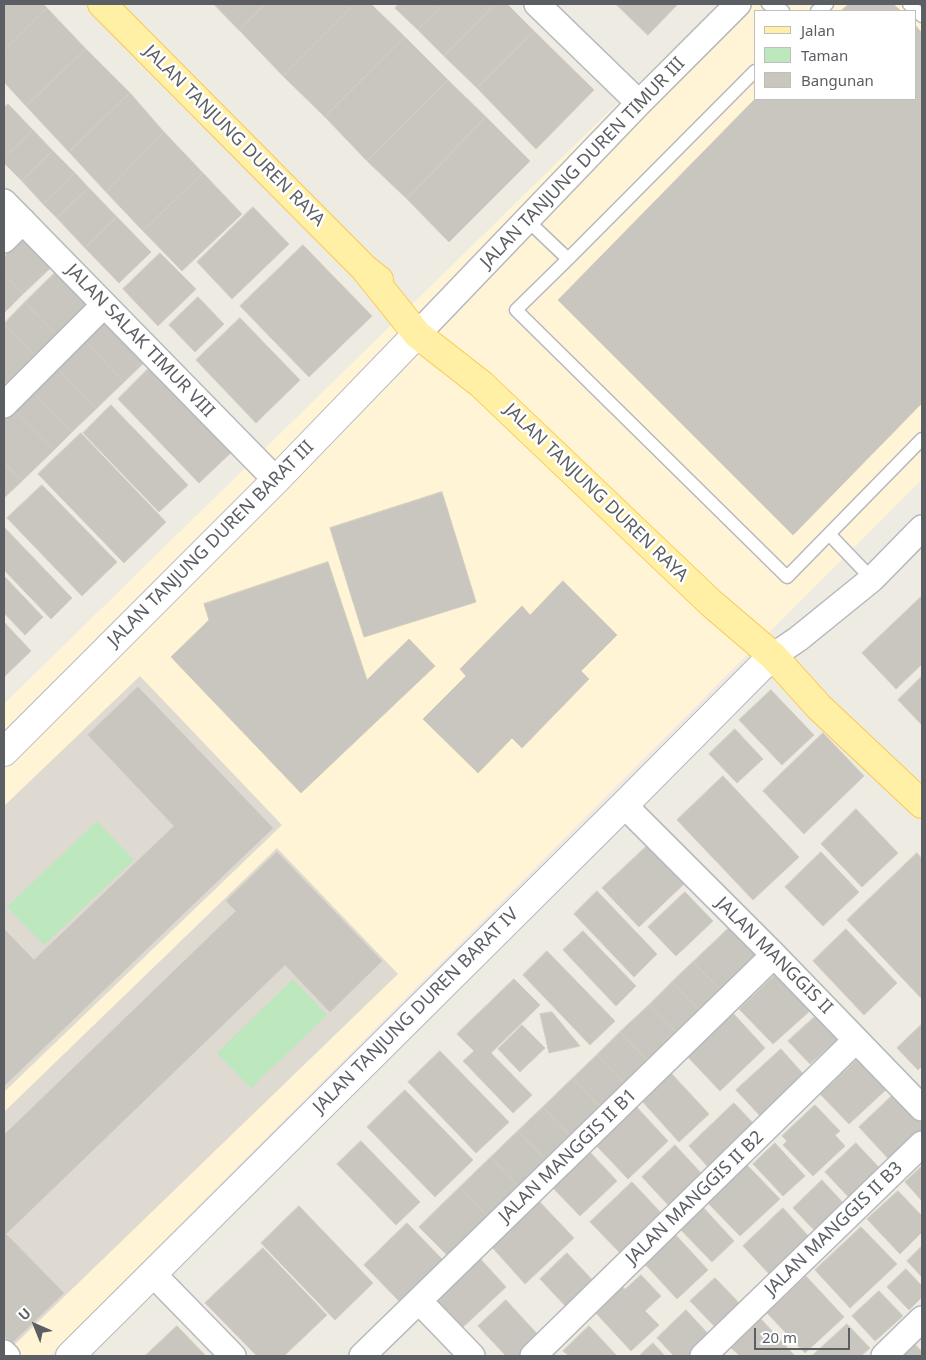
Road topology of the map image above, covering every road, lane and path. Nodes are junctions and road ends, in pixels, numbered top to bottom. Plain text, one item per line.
1 (102, 4) edge
2 (537, 4) edge
3 (738, 4) edge
4 (768, 4) edge
5 (781, 10) edge
6 (754, 72) edge
7 (639, 104) junction
8 (4, 202) edge
9 (527, 220) junction
10 (23, 221) junction
11 (4, 240) edge
12 (568, 259) junction
13 (104, 305) junction
14 (423, 328) junction
15 (4, 405) edge
16 (922, 439) edge
17 (276, 480) junction
18 (922, 528) edge
19 (829, 534) junction
20 (872, 579) junction
21 (767, 661) junction
22 (4, 752) edge
23 (919, 795) edge
24 (624, 805) junction
25 (774, 955) junction
26 (856, 1040) junction
27 (922, 1108) edge
28 (922, 1144) edge
29 (152, 1273) junction
30 (419, 1301) junction
31 (922, 1319) edge
32 (4, 1353) edge
33 (7, 1356) edge
34 (70, 1356) edge
35 (233, 1356) edge
36 (362, 1356) edge
37 (472, 1356) edge
38 (533, 1356) edge
39 (703, 1356) edge
40 (884, 1356) edge

1 - 14 main road, JALAN TANJUNG DUREN RAYA
2 - 7 street
3 - 7 street, JALAN TANJUNG DUREN TIMUR III
4 - 5 lane
6 - 12 lane
7 - 9 street, JALAN TANJUNG DUREN TIMUR III
8 - 10 street, JALAN SALAK TIMUR VIII
9 - 12 lane
9 - 14 street, JALAN TANJUNG DUREN TIMUR III
10 - 11 street
10 - 13 street, JALAN SALAK TIMUR VIII
12 - 19 lane
13 - 15 street
13 - 17 street, JALAN SALAK TIMUR VIII
14 - 17 street, JALAN TANJUNG DUREN BARAT III
14 - 21 main road, JALAN TANJUNG DUREN RAYA
16 - 19 lane
17 - 22 street, JALAN TANJUNG DUREN BARAT III
18 - 20 street
19 - 20 lane
20 - 21 street
21 - 23 main road, JALAN TANJUNG DUREN RAYA
21 - 24 street, JALAN TANJUNG DUREN BARAT IV
24 - 25 street, JALAN MANGGIS II
24 - 29 street, JALAN TANJUNG DUREN BARAT IV
25 - 26 street, JALAN MANGGIS II
25 - 30 street, JALAN MANGGIS II B1
26 - 27 street, JALAN MANGGIS II
26 - 38 street, JALAN MANGGIS II B2
28 - 39 street, JALAN MANGGIS II B3
29 - 34 street, JALAN TANJUNG DUREN BARAT IV
29 - 35 street
30 - 36 street, JALAN MANGGIS II B1
30 - 37 street
31 - 40 street
32 - 33 street

